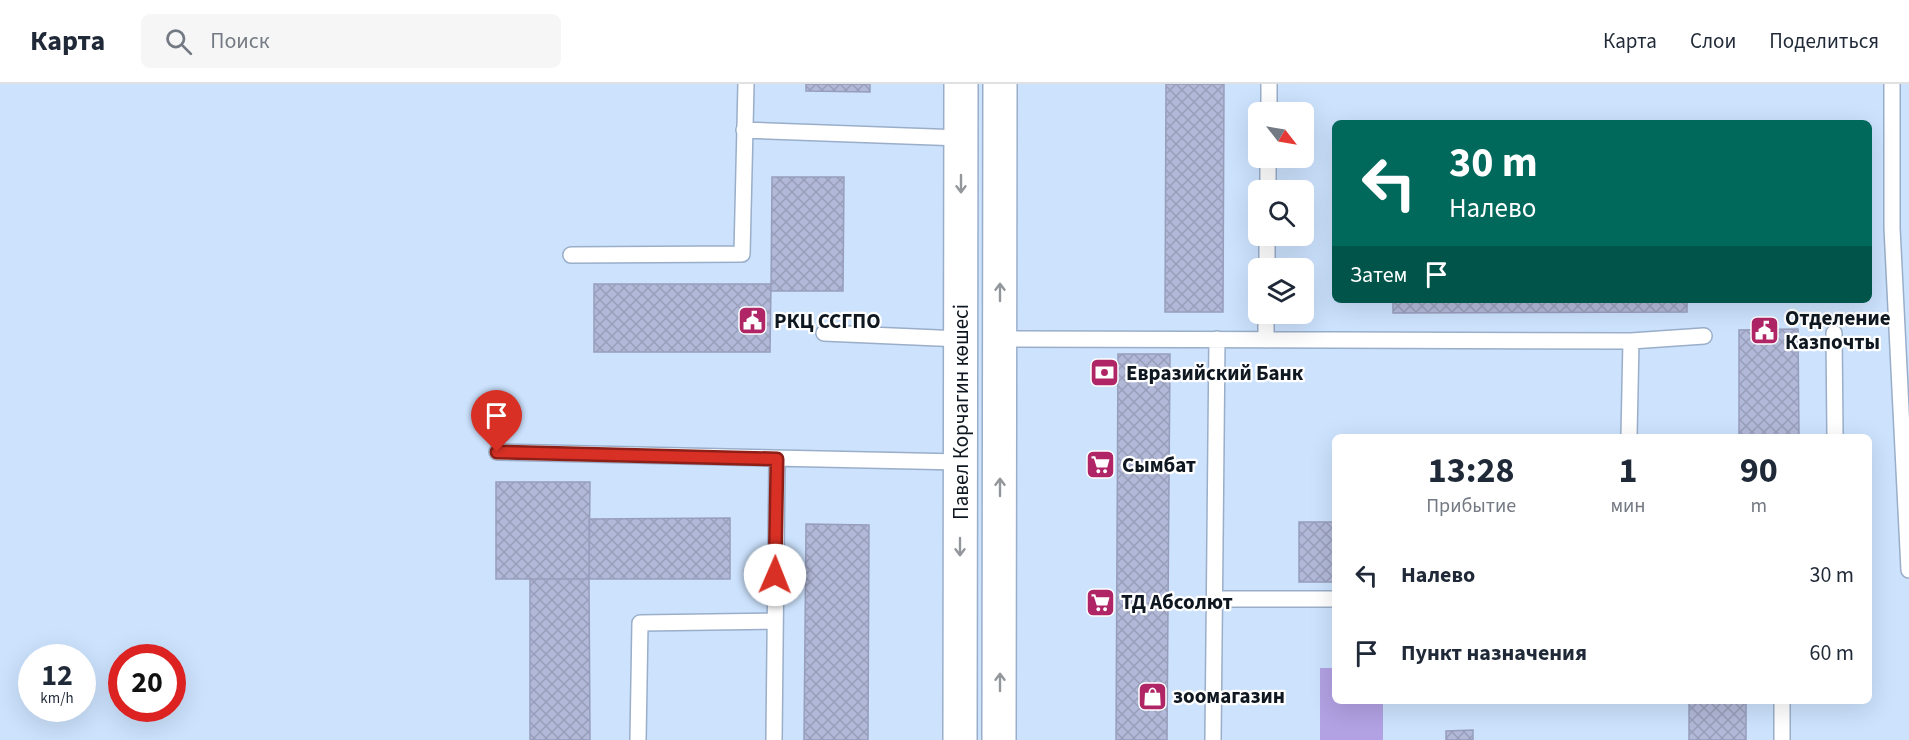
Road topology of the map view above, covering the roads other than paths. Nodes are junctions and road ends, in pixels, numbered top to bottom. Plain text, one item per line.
1 (746, 84) edge
2 (1269, 84) edge
3 (1892, 84) edge
4 (1000, 92) edge
5 (961, 93) edge
6 (1269, 102) edge
7 (744, 130) junction
8 (962, 138) junction
9 (571, 255) dead end
10 (1266, 324) edge
11 (824, 333) dead end
12 (1834, 333) dead end
13 (1704, 336) dead end
14 (961, 339) junction
15 (1000, 339) junction
16 (1217, 339) junction
17 (1266, 340) junction
18 (1631, 341) junction
19 (1629, 434) edge
20 (1835, 434) edge
21 (497, 452) dead end
22 (777, 459) junction
23 (960, 462) junction
24 (1909, 570) edge
25 (1214, 599) junction
26 (1332, 599) edge
27 (775, 621) junction
28 (1782, 704) edge
29 (638, 740) edge
30 (774, 740) edge
31 (960, 740) edge
32 (999, 740) edge
33 (1213, 740) edge
34 (1782, 740) edge

1 - 7 lane
2 - 6 lane
3 - 24 lane
4 - 5 street
15 -> 4 street, Павел Корчагин көшесі
5 - 8 street, Павел Корчагин көшесі
7 - 8 lane
7 - 9 lane
8 -> 14 street, Павел Корчагин көшесі
10 - 17 lane
11 - 14 lane
12 - 20 lane
13 - 18 lane
14 - 23 street, Павел Корчагин көшесі
15 - 16 lane
32 -> 15 street, Павел Корчагин көшесі
16 - 17 lane
16 - 25 lane
17 - 18 lane
18 - 19 lane
21 - 22 lane
22 - 23 lane
22 - 27 lane
23 -> 31 street, Павел Корчагин көшесі
25 - 26 lane
25 - 33 lane
27 - 29 lane
27 - 30 lane
28 - 34 lane

